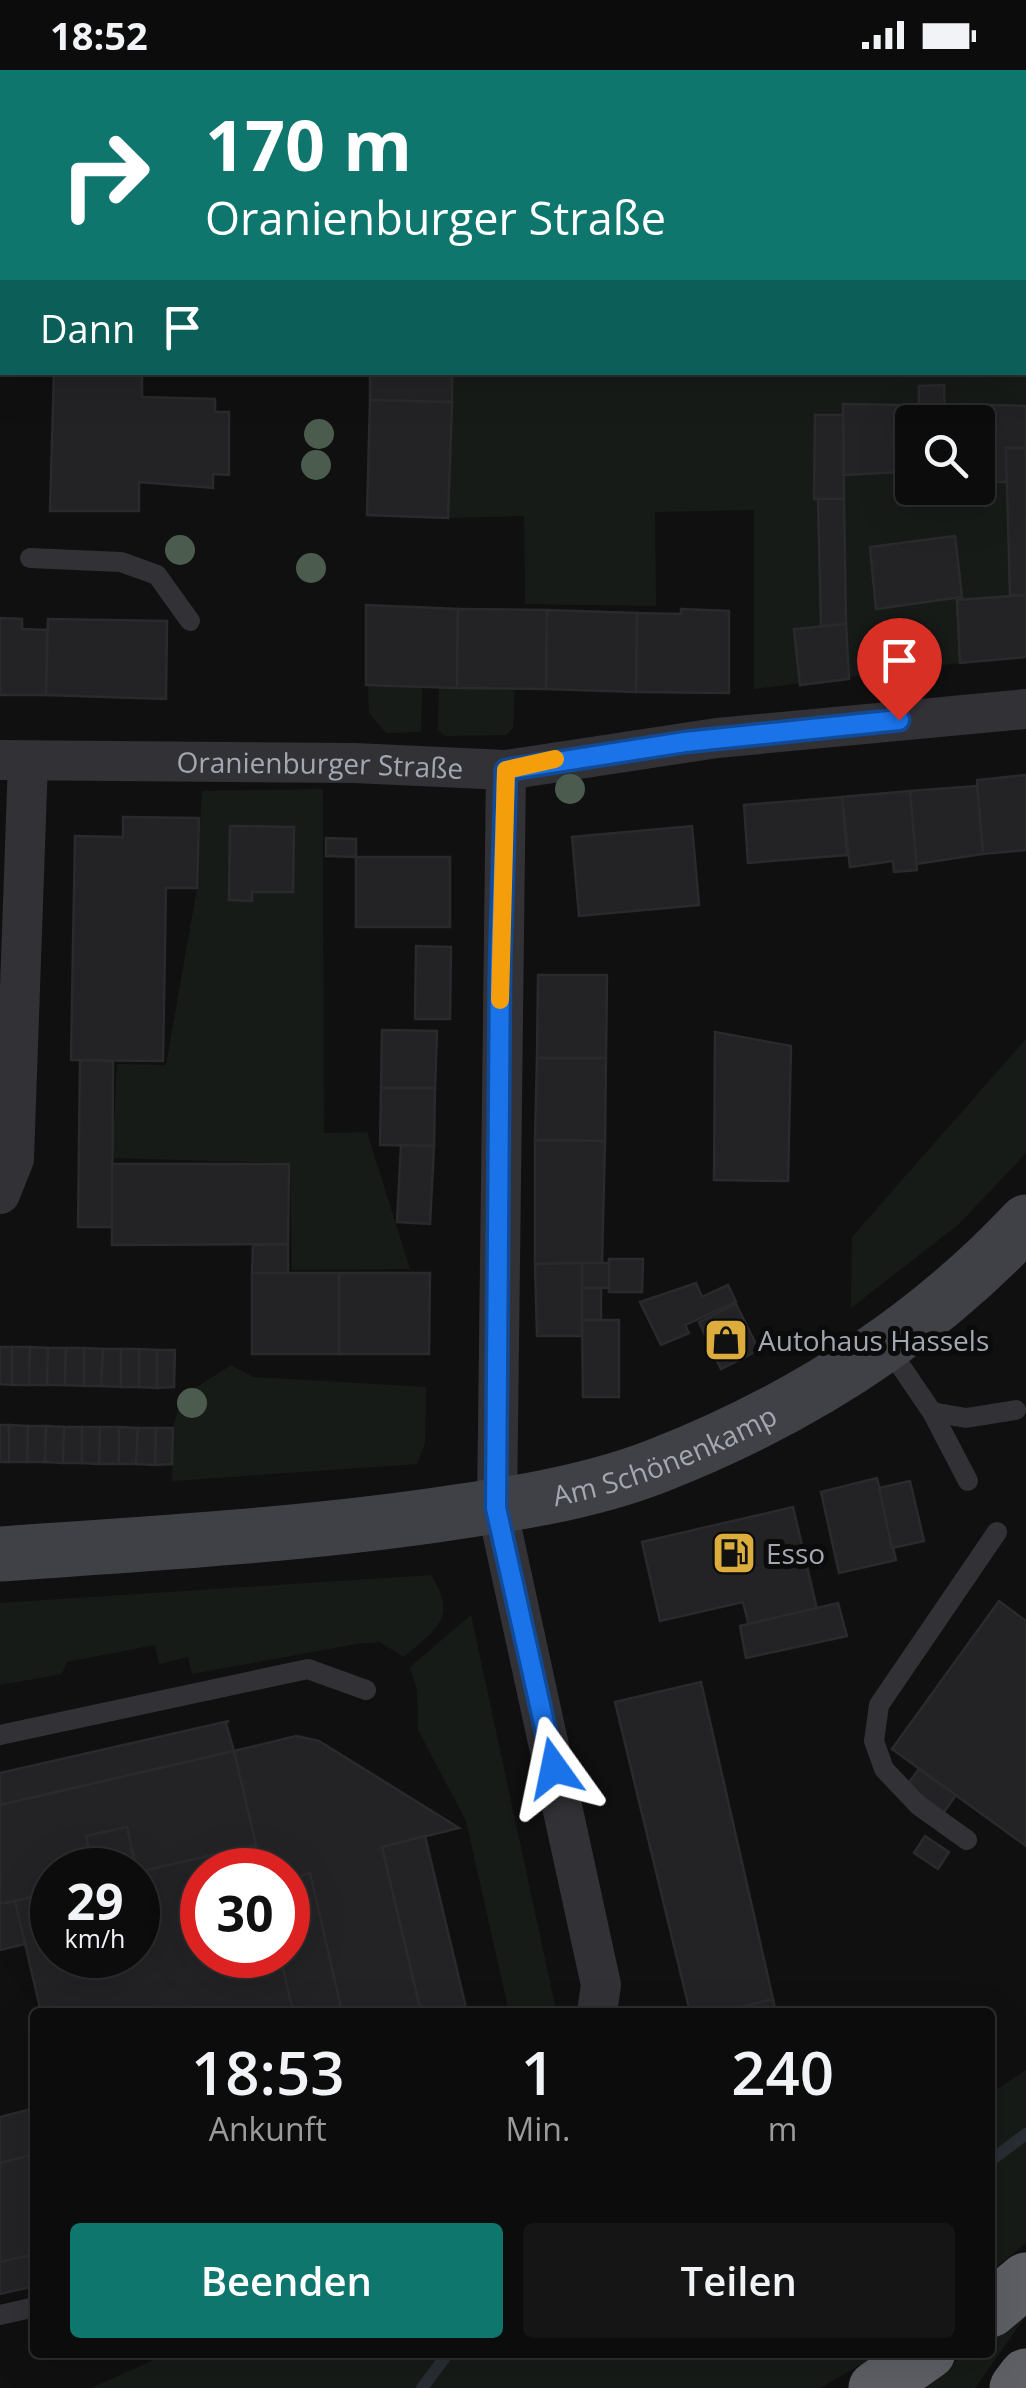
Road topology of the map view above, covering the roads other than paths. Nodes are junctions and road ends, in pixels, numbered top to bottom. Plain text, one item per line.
1 (30, 558) dead end
2 (190, 621) dead end
3 (1026, 709) edge
4 (14, 760) edge
5 (506, 770) junction
6 (0, 1194) edge
7 (1026, 1222) edge
8 (887, 1346) junction
9 (1016, 1410) dead end
10 (932, 1412) junction
11 (968, 1481) dead end
12 (496, 1508) junction
13 (997, 1532) dead end
14 (0, 1554) edge
15 (366, 1690) dead end
16 (0, 1735) edge
17 (967, 1840) dead end
18 (598, 2008) edge
19 (1026, 2280) edge
20 (995, 2306) edge
21 (30, 2308) edge
22 (0, 2315) edge
23 (919, 2358) edge
24 (1026, 2376) edge
25 (876, 2388) edge
26 (1017, 2388) edge

1 - 2 lane
3 - 5 street, Oranienburger Straße
4 - 5 street, Oranienburger Straße
4 - 6 street, Oranienburger Straße
5 - 12 street
7 - 8 main road, Am Schönenkamp
8 - 10 lane
8 - 12 main road, Am Schönenkamp
9 - 10 lane
10 - 11 lane
12 - 14 main road, Am Schönenkamp
12 - 18 street
13 - 17 lane
15 - 16 lane
19 - 20 highway
21 - 22 lane
23 - 25 highway
24 - 26 highway

